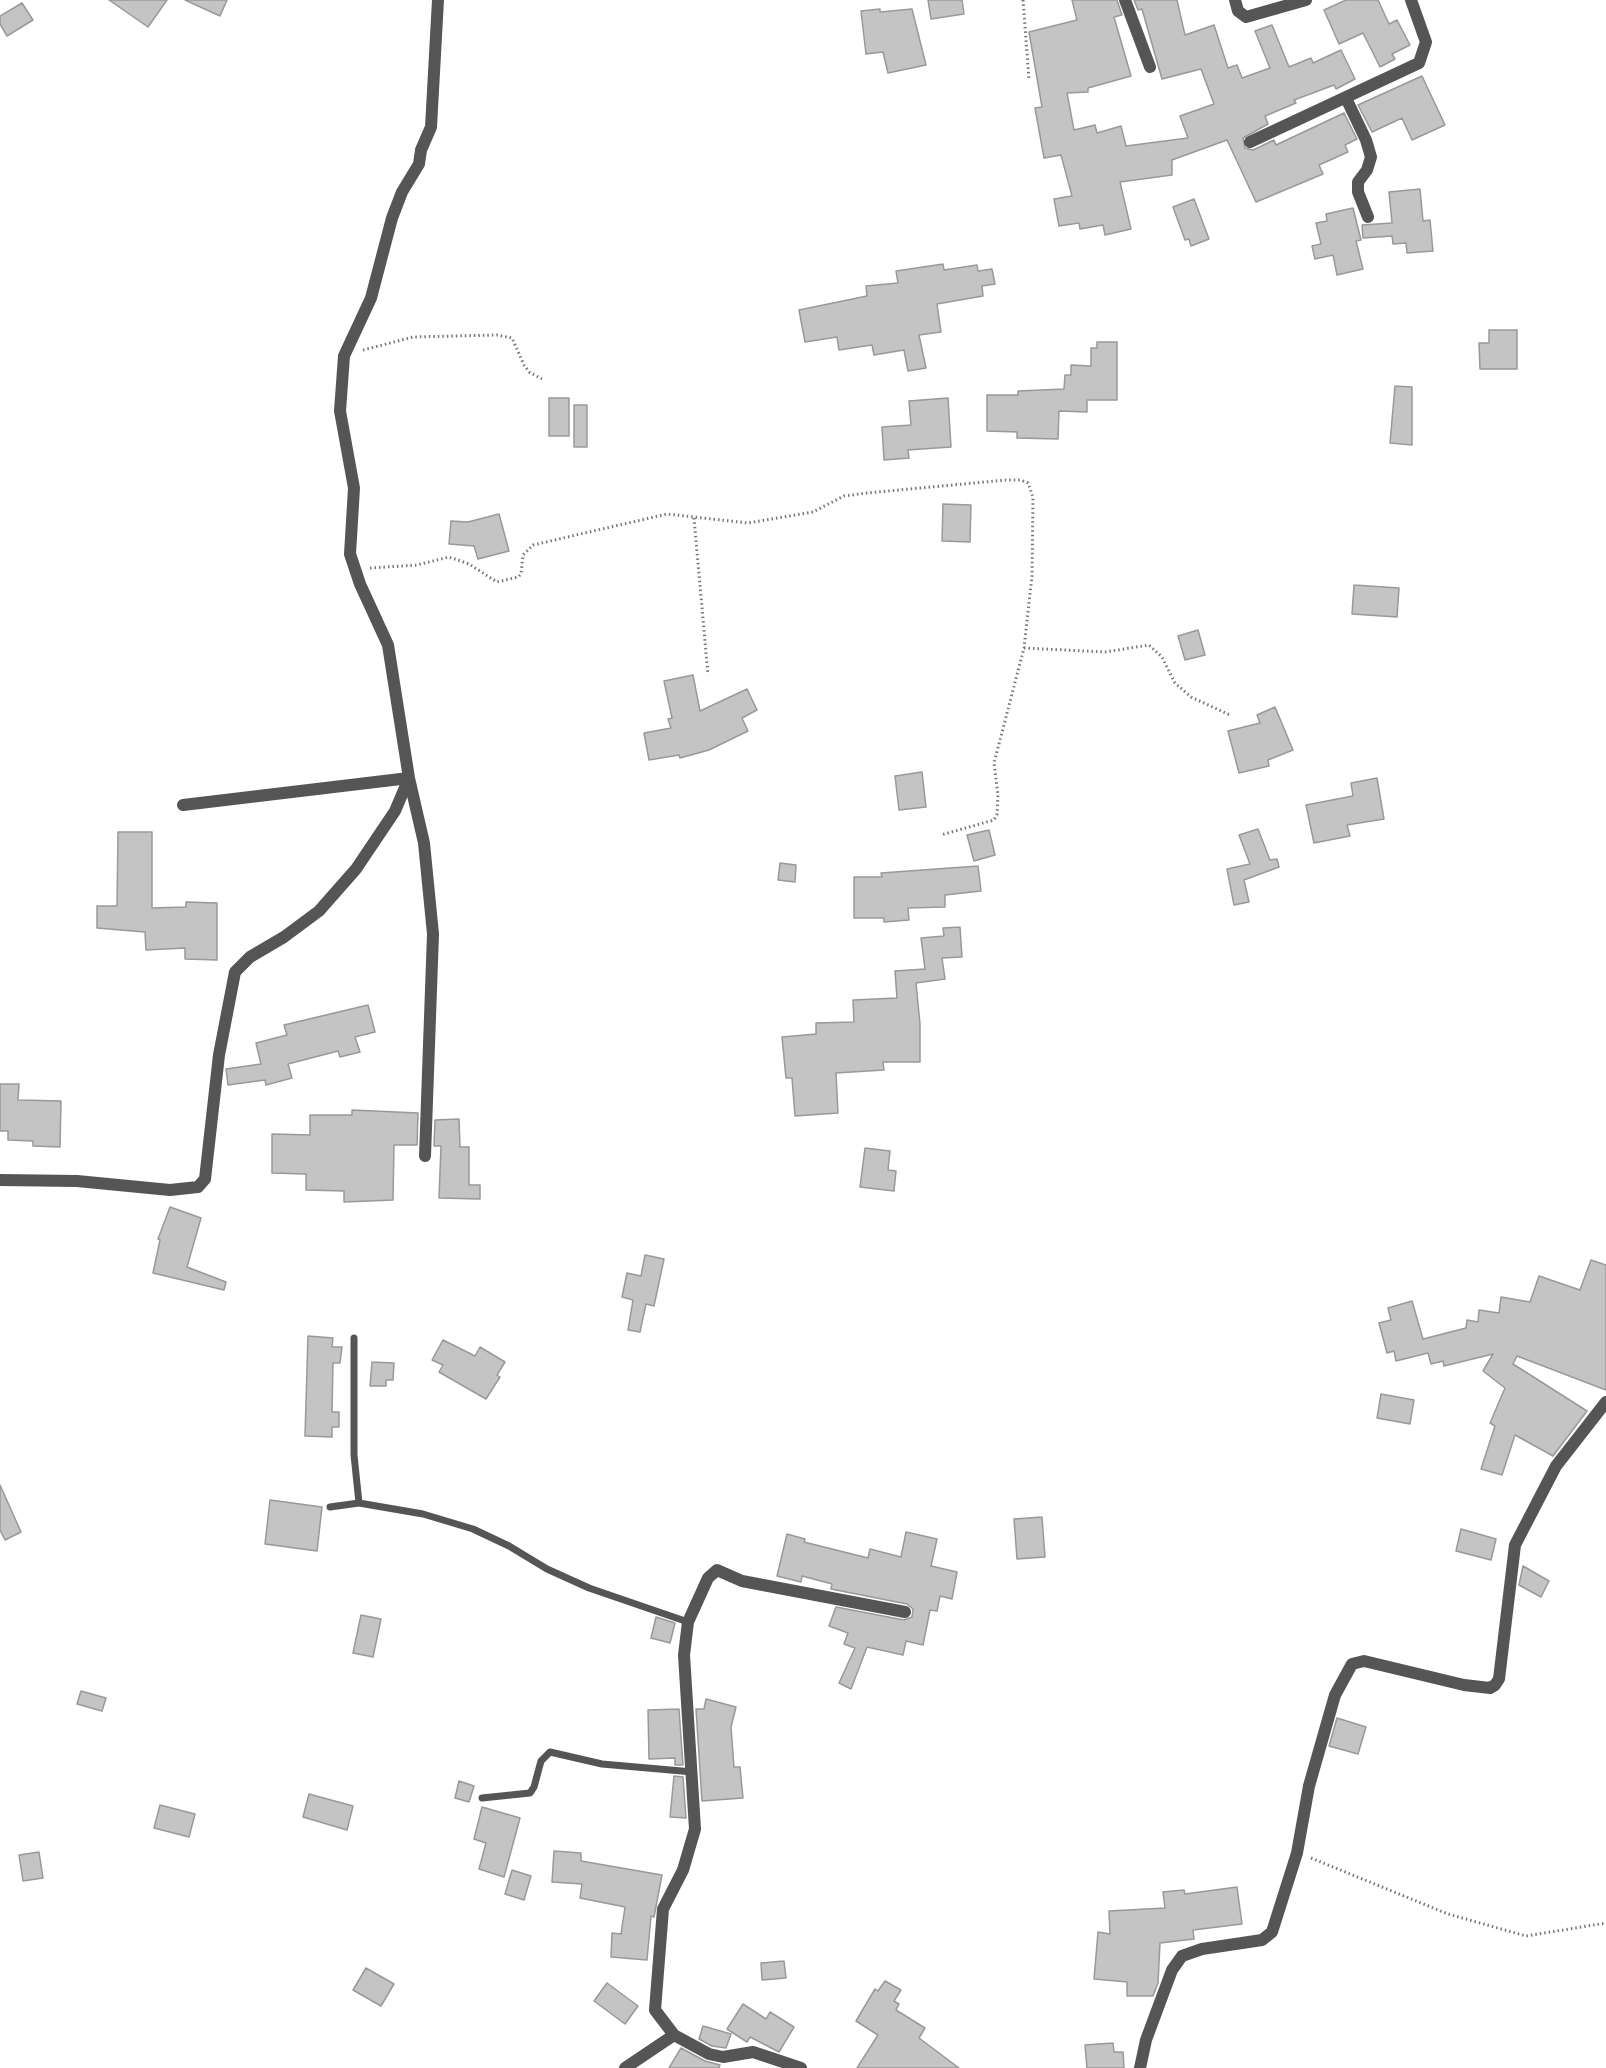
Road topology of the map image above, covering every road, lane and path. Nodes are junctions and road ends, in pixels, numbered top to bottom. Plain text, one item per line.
1 (438, 0) edge
2 (1023, 0) edge
3 (1125, 0) edge
4 (1235, 0) edge
5 (1306, 0) edge
6 (1411, 0) edge
7 (1150, 67) dead end
8 (1029, 79) dead end
9 (1346, 98) junction
10 (1250, 142) dead end
11 (1368, 217) dead end
12 (344, 356) junction
13 (542, 379) dead end
14 (694, 518) junction
15 (354, 568) junction
16 (1024, 648) junction
17 (708, 675) dead end
18 (1230, 715) dead end
19 (409, 778) junction
20 (183, 806) dead end
21 (941, 835) dead end
22 (425, 1156) dead end
23 (0, 1180) edge
24 (354, 1338) dead end
25 (1606, 1402) edge
26 (359, 1503) junction
27 (330, 1507) dead end
28 (905, 1612) dead end
29 (688, 1622) junction
30 (693, 1772) junction
31 (482, 1798) dead end
32 (1297, 1853) junction
33 (1606, 1923) edge
34 (674, 2035) junction
35 (625, 2068) edge
36 (801, 2068) edge
37 (1140, 2068) edge

1 - 12 street
2 - 8 path
3 - 7 street
4 - 5 street
6 - 9 street
9 - 10 street
9 - 11 street
12 - 13 path
12 - 15 street
14 - 15 path
14 - 16 path
14 - 17 path
15 - 19 street
16 - 18 path
16 - 21 path
19 - 20 street
19 - 22 street
19 - 23 street
24 - 26 lane
25 - 32 street
26 - 27 lane
26 - 29 lane
28 - 29 street
29 - 30 street
30 - 31 lane
30 - 34 street
32 - 33 path
32 - 37 street
34 - 35 street
34 - 36 street

